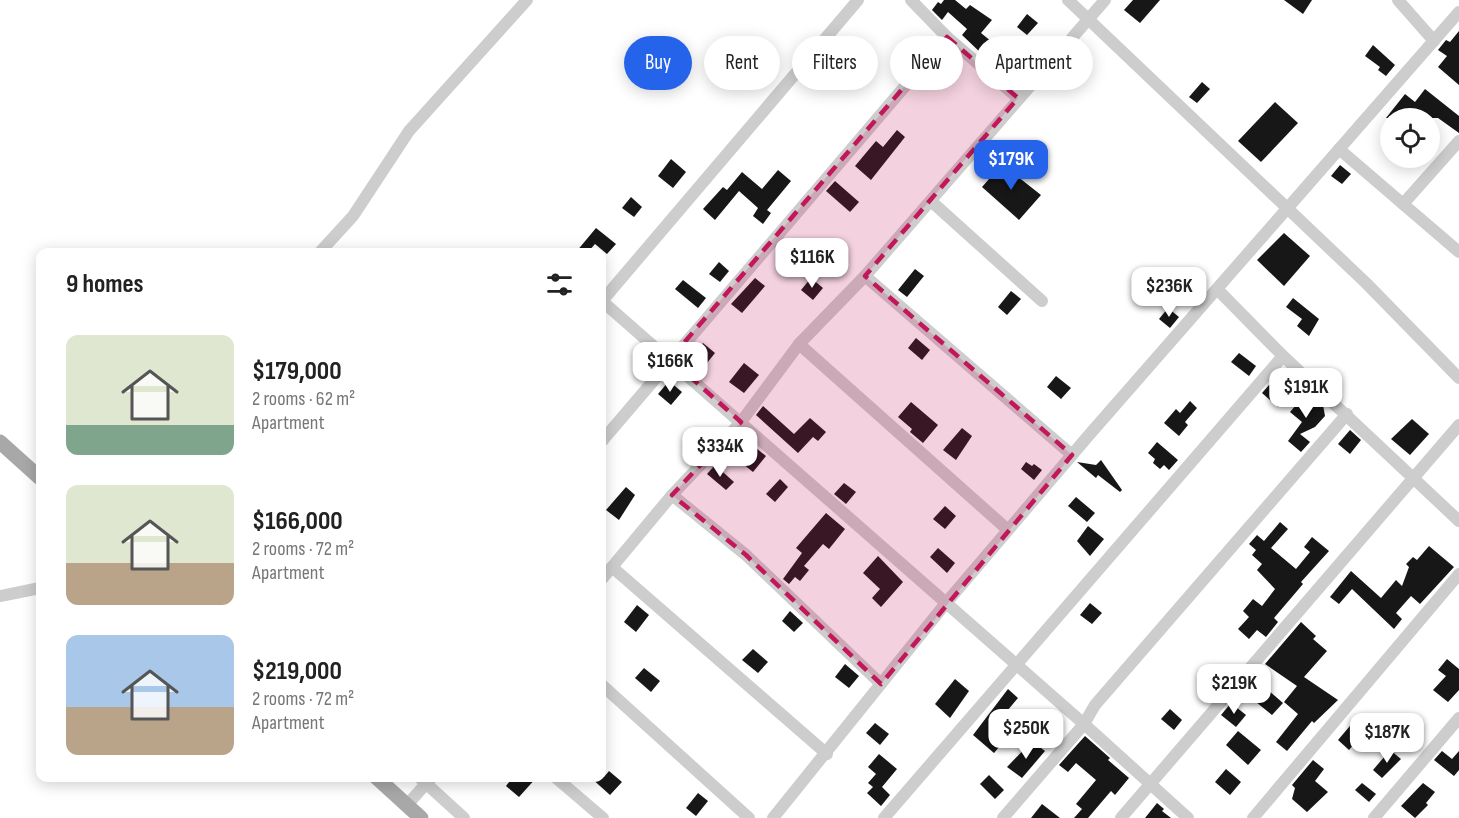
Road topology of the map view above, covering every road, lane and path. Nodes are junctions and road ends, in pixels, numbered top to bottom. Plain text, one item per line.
1 (527, 0) edge
2 (858, 0) edge
3 (911, 0) edge
4 (1068, 0) edge
5 (1105, 0) edge
6 (1398, 0) edge
7 (1459, 12) edge
8 (1090, 18) junction
9 (946, 36) edge
10 (1434, 41) junction
11 (963, 51) edge
12 (901, 90) edge
13 (1018, 98) junction
14 (1459, 141) edge
15 (1339, 149) junction
16 (932, 202) junction
17 (1403, 204) junction
18 (1287, 209) junction
19 (324, 248) edge
20 (1459, 252) edge
21 (866, 276) junction
22 (1217, 289) junction
23 (606, 296) edge
24 (1042, 301) dead end
25 (606, 304) edge
26 (799, 344) junction
27 (1283, 356) junction
28 (670, 359) junction
29 (1459, 378) edge
30 (1347, 414) junction
31 (741, 422) junction
32 (1459, 425) edge
33 (606, 436) edge
34 (0, 442) edge
35 (1072, 455) junction
36 (36, 474) edge
37 (1412, 478) junction
38 (672, 495) junction
39 (1459, 521) edge
40 (1008, 530) junction
41 (612, 567) junction
42 (606, 574) edge
43 (1459, 574) edge
44 (36, 589) edge
45 (0, 596) edge
46 (946, 603) junction
47 (1016, 664) junction
48 (881, 684) junction
49 (606, 689) edge
50 (1459, 718) edge
51 (1084, 724) junction
52 (827, 754) junction
53 (381, 782) edge
54 (424, 782) edge
55 (429, 782) edge
56 (561, 782) edge
57 (1150, 783) junction
58 (406, 805) junction
59 (421, 818) edge
60 (464, 818) edge
61 (603, 818) edge
62 (749, 818) edge
63 (773, 818) edge
64 (884, 818) edge
65 (1003, 818) edge
66 (1121, 818) edge
67 (1188, 818) edge
68 (1253, 818) edge
69 (1374, 818) edge

1 - 19 street
2 - 23 street
3 - 9 street
4 - 8 street
5 - 8 street
6 - 10 street
7 - 10 street
8 - 13 street
8 - 18 street
10 - 15 street
11 - 13 street
12 - 28 street
13 - 16 street
14 - 17 street
15 - 17 street
15 - 18 street
16 - 21 street
16 - 24 street
17 - 20 street
18 - 22 street
18 - 29 street
21 - 26 street
21 - 35 street
22 - 27 street
22 - 35 street
25 - 28 street
26 - 31 street
26 - 40 street
27 - 30 street
27 - 47 street
28 - 31 street
28 - 33 street
30 - 37 street
30 - 51 street
31 - 38 street
31 - 46 street
32 - 37 street
34 - 36 main road
35 - 40 street
37 - 39 street
37 - 57 street
38 - 41 street
38 - 48 street
40 - 46 street
41 - 42 street
41 - 52 street
43 - 68 street
44 - 45 street
46 - 47 street
46 - 48 street
47 - 51 street
47 - 64 street
48 - 52 street
49 - 62 street
50 - 69 street
51 - 57 street
51 - 65 street
52 - 63 street
53 - 58 main road
54 - 58 street
55 - 60 street
56 - 61 street
57 - 66 street
57 - 67 street
58 - 59 main road

